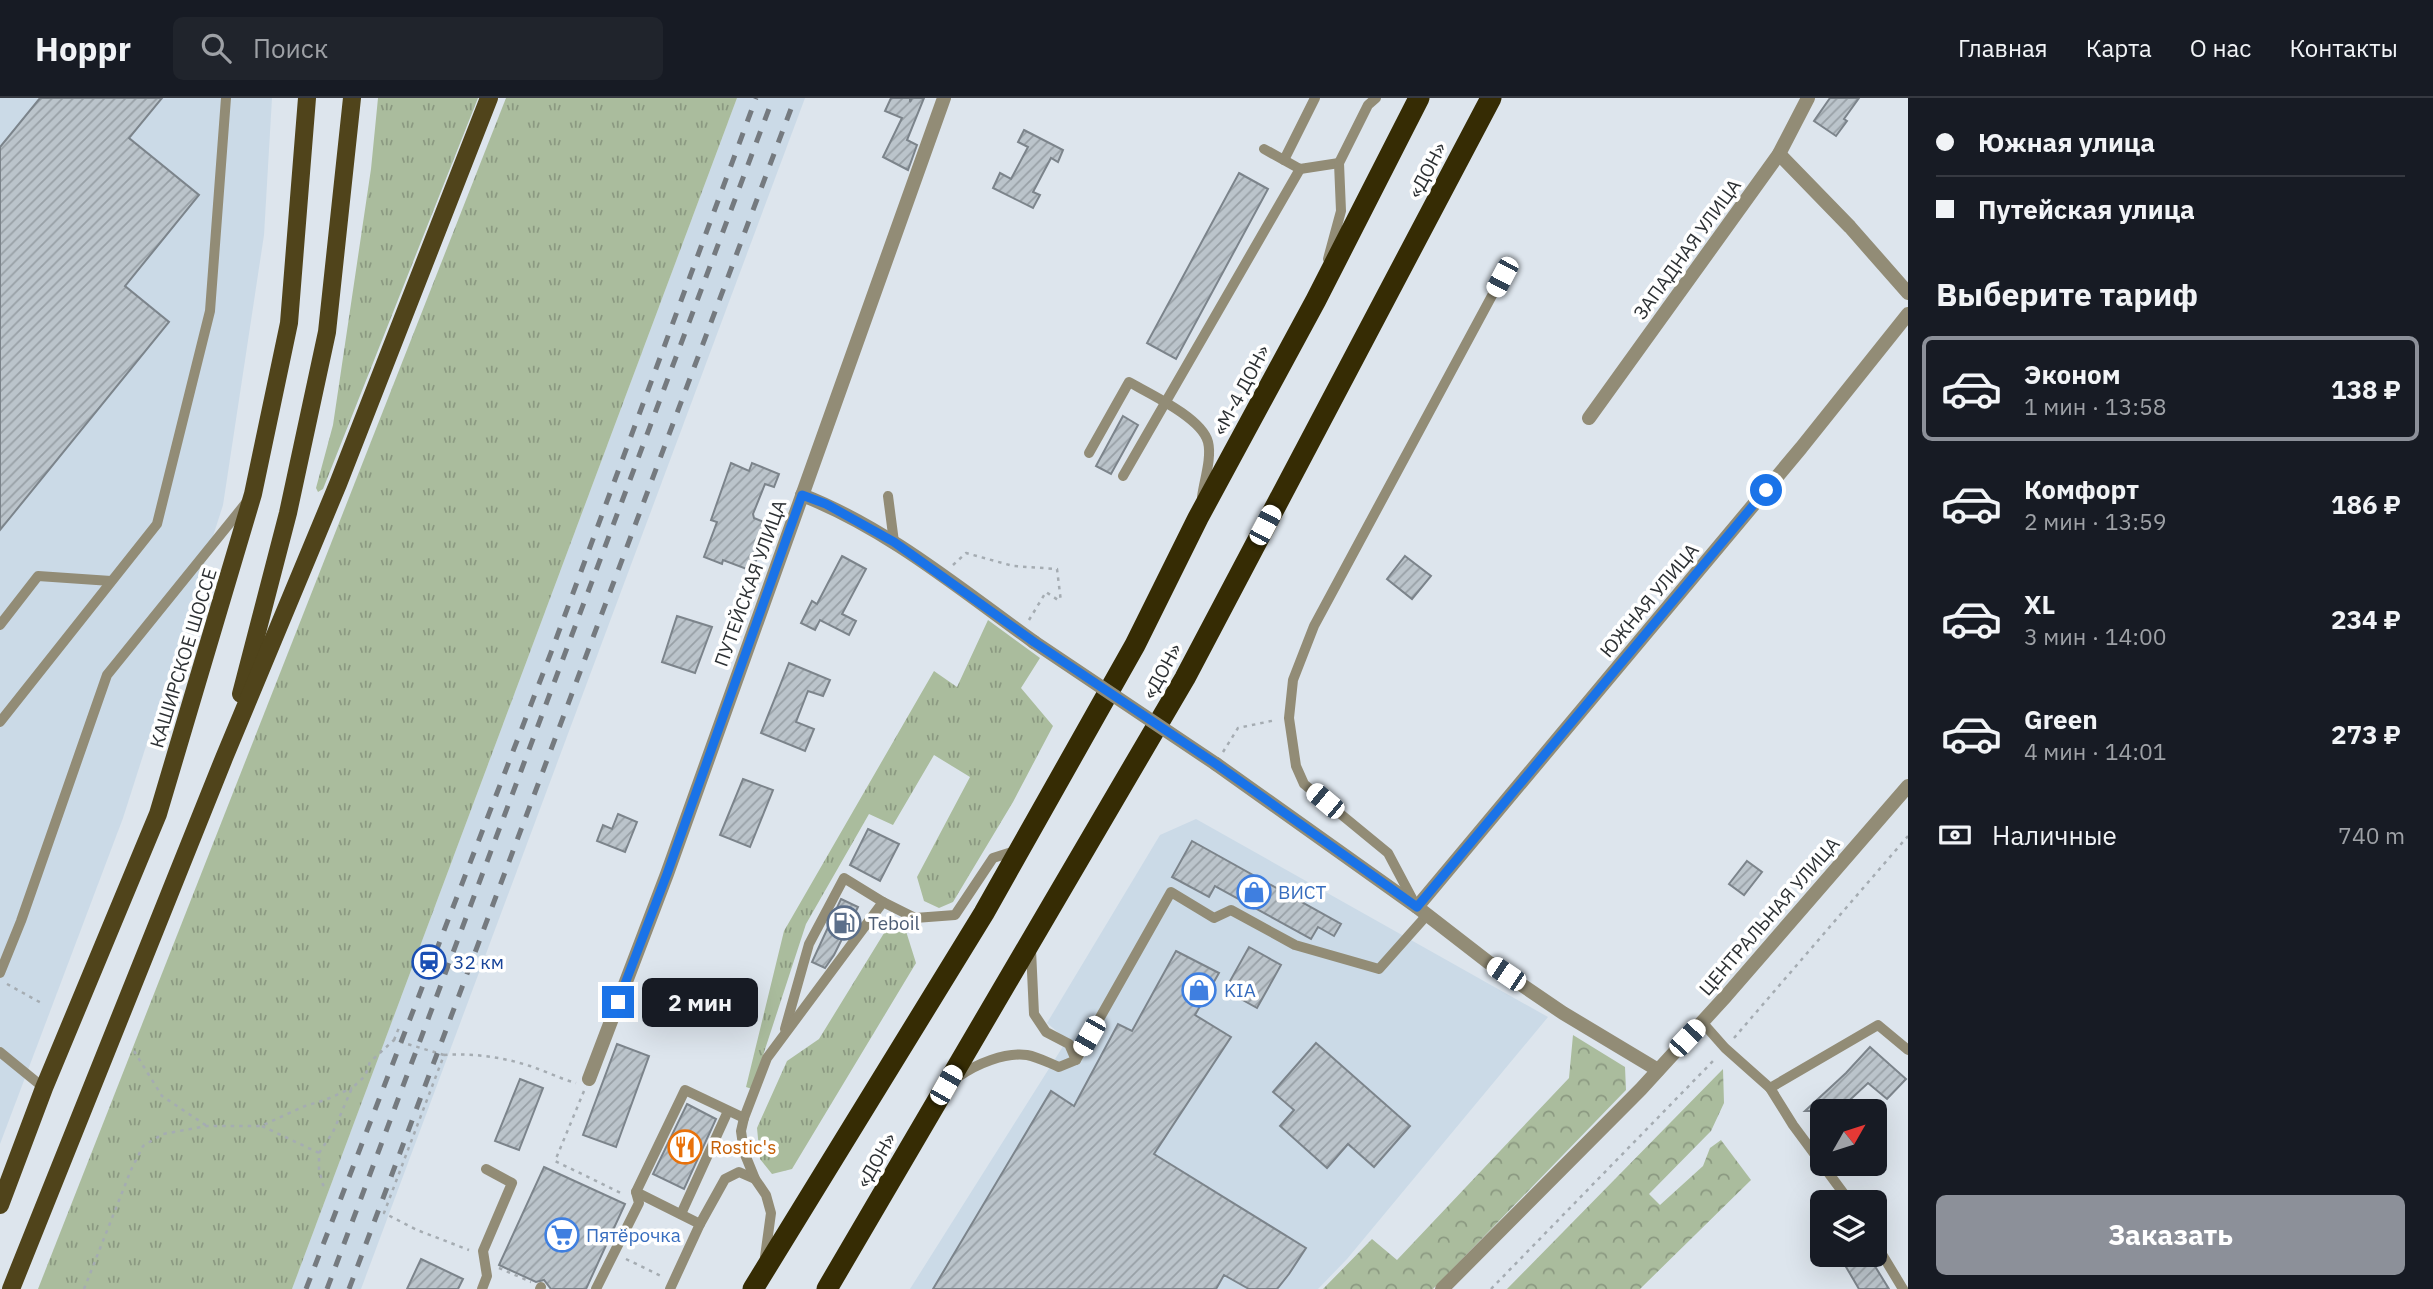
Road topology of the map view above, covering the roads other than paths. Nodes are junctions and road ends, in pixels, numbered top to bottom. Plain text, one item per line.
1 (226, 98) edge
2 (307, 98) edge
3 (352, 98) edge
4 (489, 98) edge
5 (944, 98) edge
6 (1315, 98) edge
7 (1419, 98) edge
8 (1491, 98) edge
9 (1808, 98) edge
10 (1370, 100) edge
11 (1265, 149) dead end
12 (1779, 153) junction
13 (1284, 160) junction
14 (1339, 163) junction
15 (1300, 169) junction
16 (1502, 277) dead end
17 (1908, 293) edge
18 (1316, 300) junction
19 (1908, 314) edge
20 (1165, 403) junction
21 (1590, 418) dead end
22 (1089, 453) dead end
23 (1123, 476) dead end
24 (253, 494) junction
25 (802, 495) junction
26 (888, 496) dead end
27 (1198, 518) junction
28 (894, 542) junction
29 (111, 582) junction
30 (0, 625) edge
31 (1102, 703) joint
32 (0, 722) edge
33 (224, 758) junction
34 (1908, 786) edge
35 (1019, 850) junction
36 (883, 902) junction
37 (1422, 911) junction
38 (1031, 941) junction
39 (0, 973) edge
40 (1702, 1022) junction
41 (783, 1037) junction
42 (1908, 1050) edge
43 (0, 1052) edge
44 (1076, 1060) junction
45 (1658, 1070) junction
46 (589, 1079) road end
47 (946, 1085) junction
48 (44, 1088) junction
49 (1770, 1088) junction
50 (728, 1111) junction
51 (744, 1118) junction
52 (486, 1169) dead end
53 (755, 1179) junction
54 (1841, 1190) edge
55 (632, 1194) junction
56 (0, 1205) edge
57 (681, 1214) junction
58 (700, 1224) junction
59 (1887, 1263) edge
60 (758, 1281) edge
61 (672, 1286) edge
62 (12, 1289) edge
63 (482, 1289) edge
64 (596, 1289) edge
65 (827, 1289) edge
66 (1442, 1289) edge
67 (1903, 1289) edge

1 - 29 lane
2 - 24 main road, КАШИРСКОЕ ШОССЕ
3 - 33 main road
4 - 33 main road
5 - 25 street, ПУТЕЙСКАЯ УЛИЦА
6 - 13 lane
7 - 18 highway, «М-4 ДОН»
8 - 38 highway, «ДОН»
9 - 12 street, ЗАПАДНАЯ УЛИЦА
10 - 14 lane
11 - 13 lane
12 - 17 street
12 - 21 street, ЗАПАДНАЯ УЛИЦА
13 - 15 lane
14 - 15 lane
14 - 18 lane
15 - 20 lane
16 - 37 lane
18 - 27 highway, «М-4 ДОН»
19 - 37 street, ЮЖНАЯ УЛИЦА
20 - 22 lane
20 - 23 lane
20 - 27 lane
24 - 39 lane
24 - 48 main road, КАШИРСКОЕ ШОССЕ
25 - 28 street
25 - 46 street, ПУТЕЙСКАЯ УЛИЦА
26 - 28 lane
27 - 31 highway, «М-4 ДОН»
28 - 37 street, bridge
29 - 30 lane
29 - 32 lane
31 - 35 highway, «ДОН»
33 - 62 main road
34 - 40 street, ЦЕНТРАЛЬНАЯ УЛИЦА
35 - 36 lane
35 - 60 highway, «ДОН»
36 - 41 lane
36 - 41 lane
37 - 44 lane
37 - 45 street
38 - 44 lane
38 - 47 highway, «ДОН»
40 - 45 street, ЦЕНТРАЛЬНАЯ УЛИЦА
40 - 49 lane
41 - 51 lane
42 - 49 lane
43 - 48 lane
44 - 47 lane
45 - 66 street, ЦЕНТРАЛЬНАЯ УЛИЦА
47 - 65 highway, «ДОН»
48 - 56 main road, КАШИРСКОЕ ШОССЕ
49 - 54 lane
50 - 51 lane
50 - 55 lane
50 - 57 lane
51 - 53 lane
52 - 63 lane
53 - 58 lane
53 - 60 lane
55 - 57 lane
55 - 64 lane
57 - 58 lane
58 - 61 lane
59 - 67 lane

